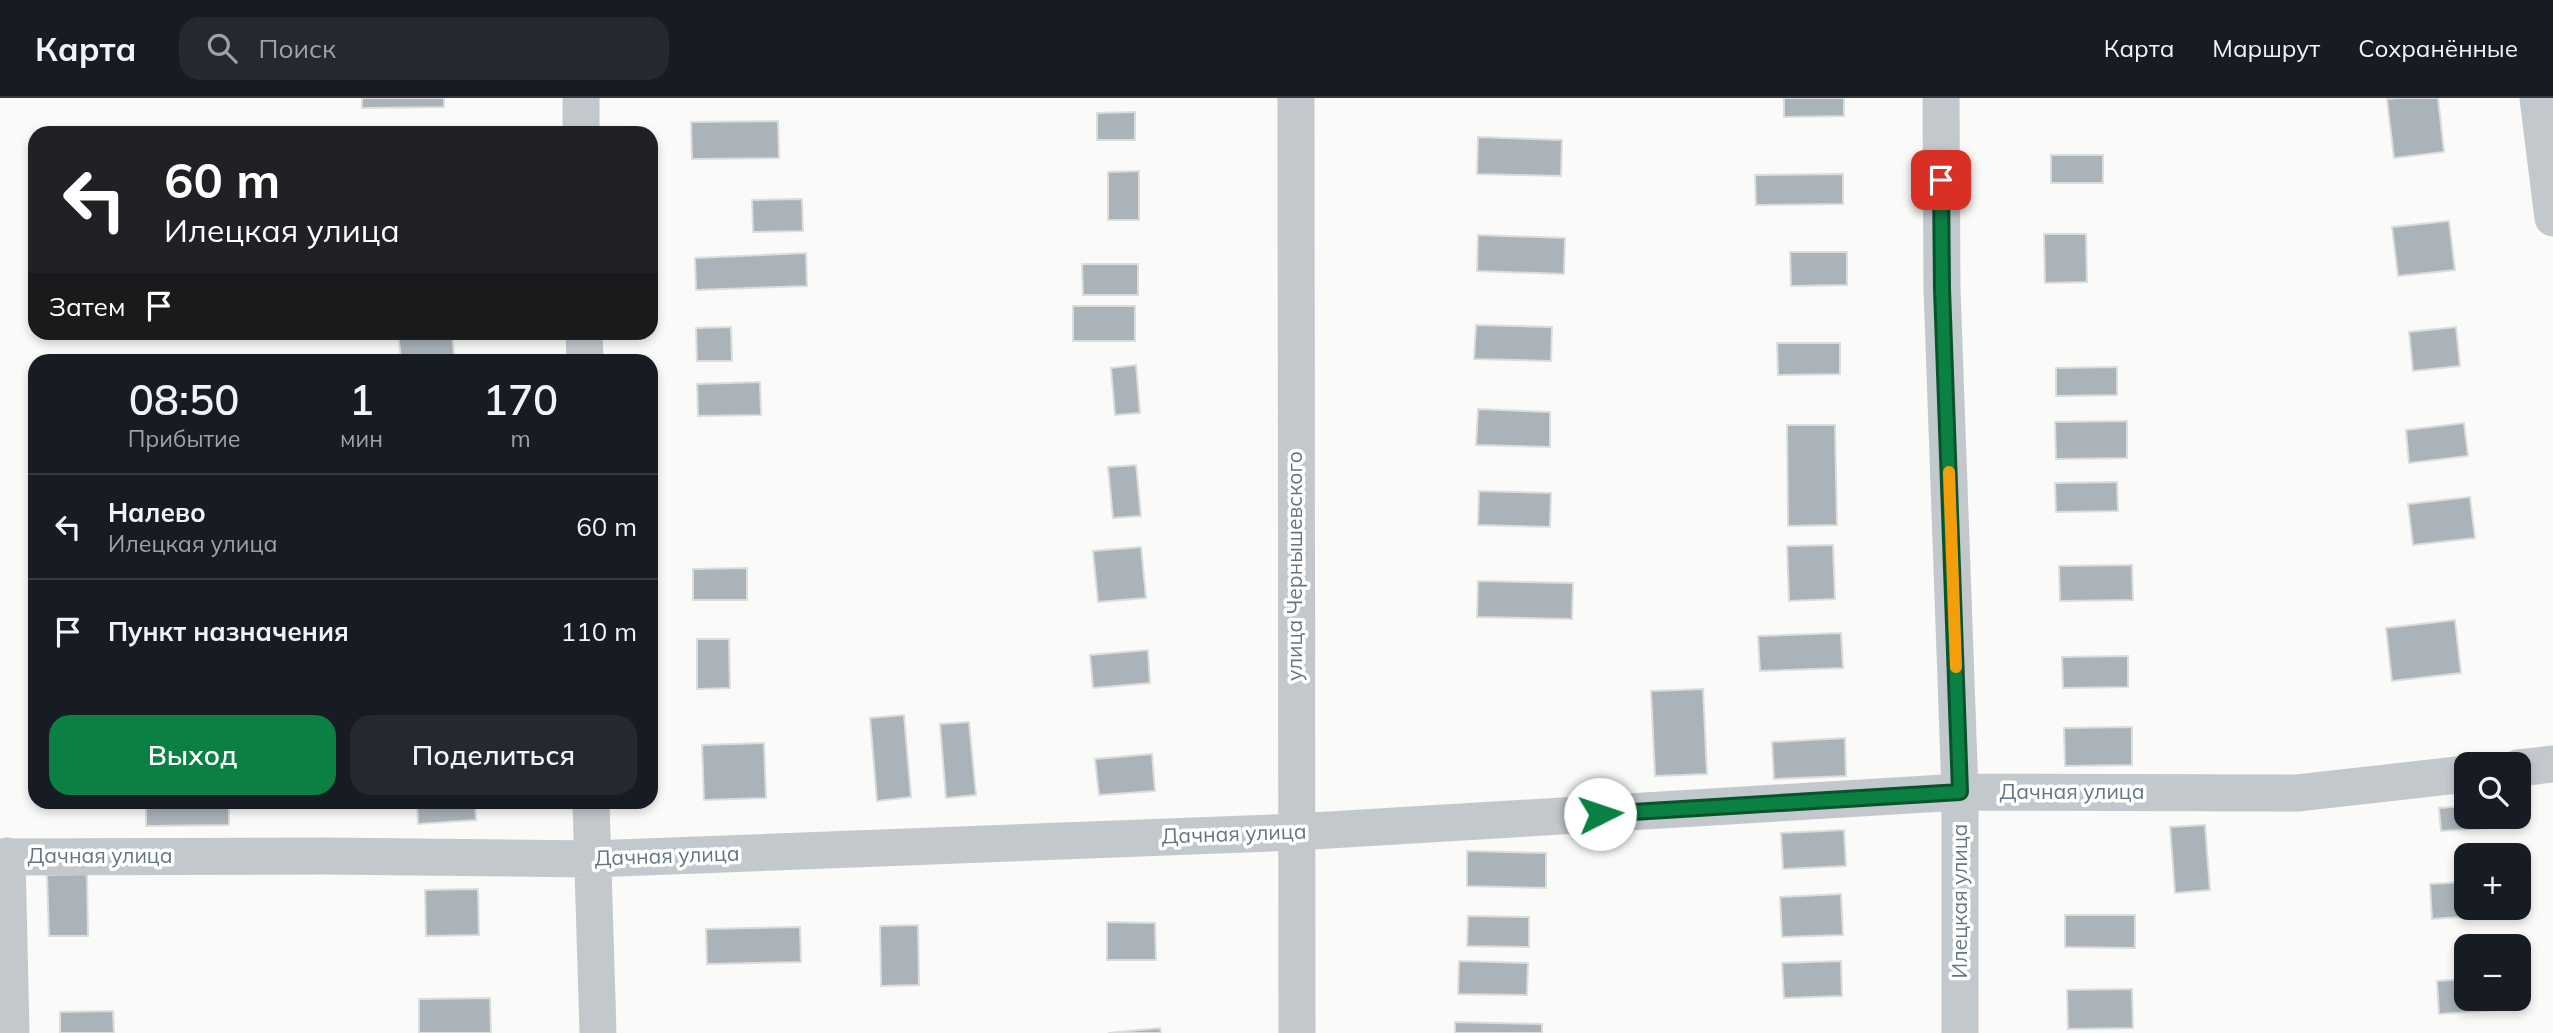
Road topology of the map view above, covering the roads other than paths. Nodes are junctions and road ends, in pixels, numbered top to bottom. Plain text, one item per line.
1 (581, 98) edge
2 (1296, 98) edge
3 (1941, 98) edge
4 (2538, 98) edge
5 (581, 126) edge
6 (2553, 218) edge
7 (2553, 764) edge
8 (2531, 767) edge
9 (2454, 775) edge
10 (1960, 792) junction
11 (591, 809) edge
12 (1296, 832) junction
13 (3, 856) edge
14 (592, 859) junction
15 (10, 1033) edge
16 (598, 1033) edge
17 (1297, 1033) edge
18 (1960, 1033) edge

1 - 5 street
2 - 12 street, улица Чернышевского
3 - 10 street, Илецкая улица
4 - 6 street
7 - 8 street
9 - 10 street, Дачная улица
10 - 12 street, Дачная улица
10 - 18 street, Илецкая улица
11 - 14 street
12 - 14 street, Дачная улица
12 - 17 street, улица Чернышевского
13 - 14 street, Дачная улица
13 - 15 street
14 - 16 street

